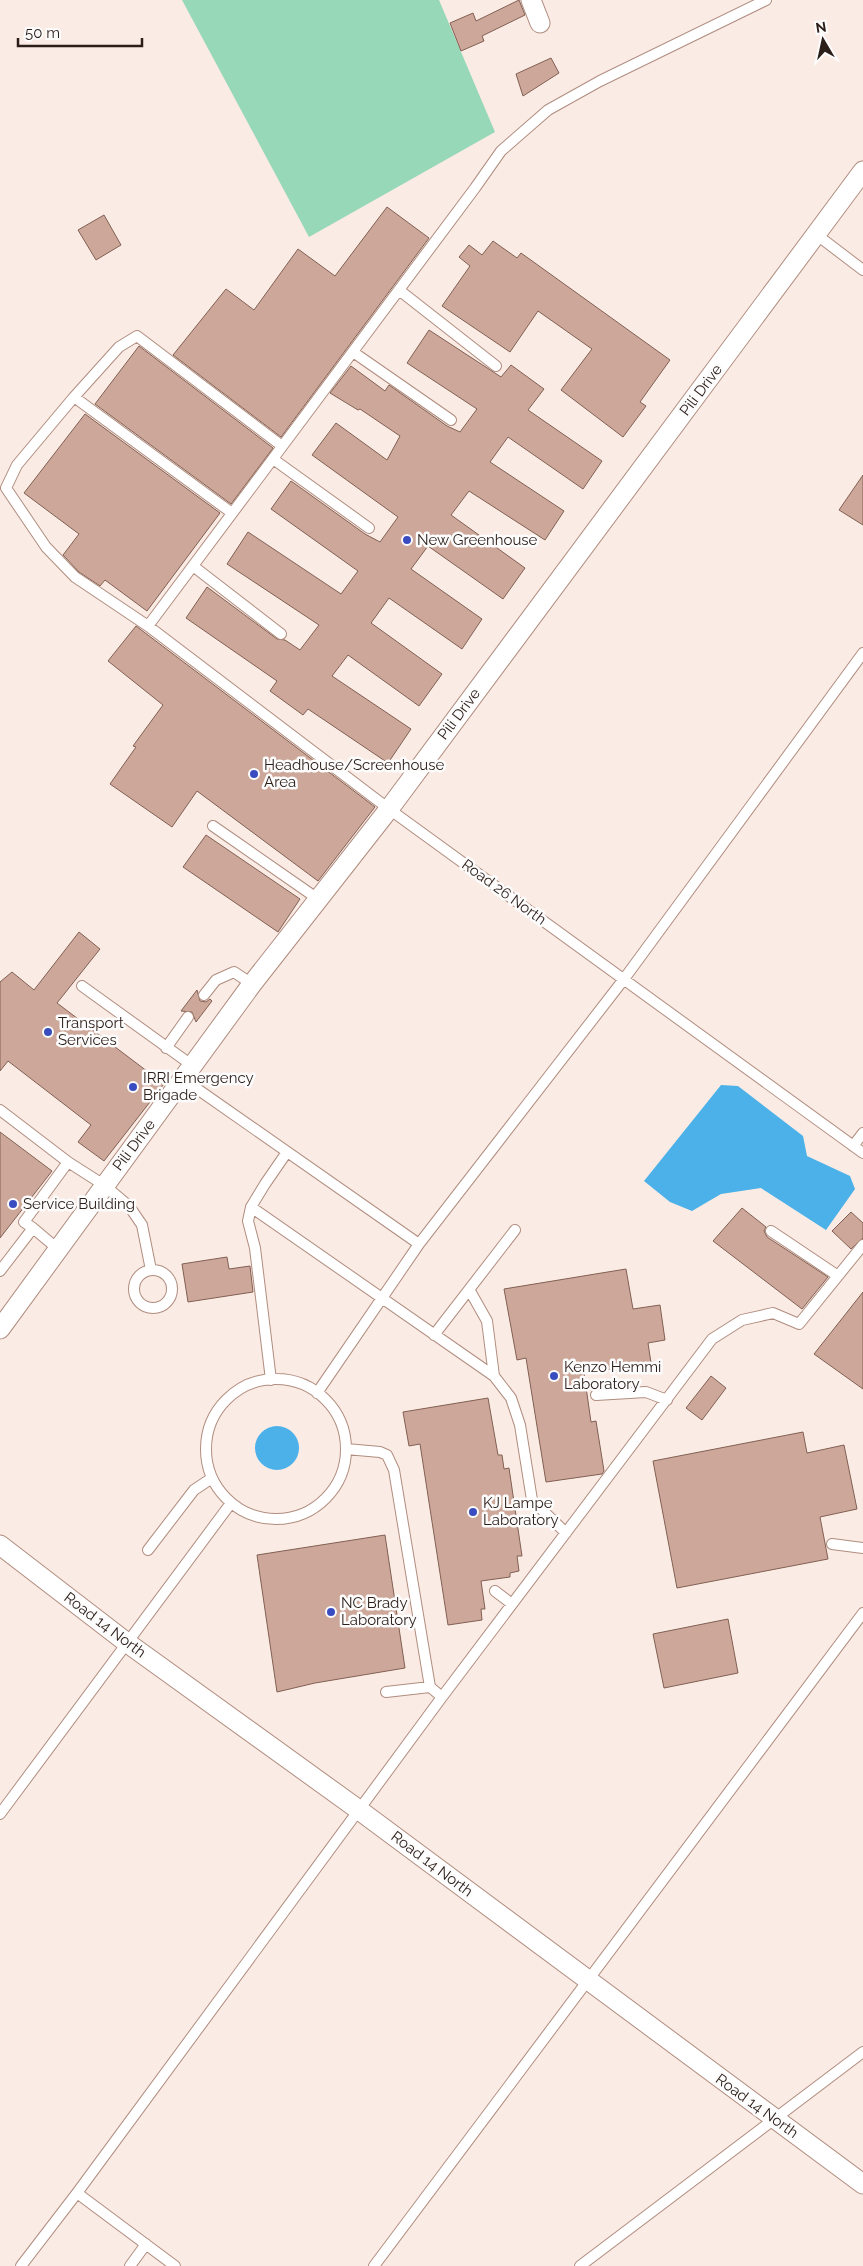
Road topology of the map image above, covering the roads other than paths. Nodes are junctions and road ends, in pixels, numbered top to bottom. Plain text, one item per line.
1 (530, 0) edge
2 (766, 0) edge
3 (540, 23) dead end
4 (863, 171) edge
5 (817, 235) junction
6 (863, 270) edge
7 (399, 290) junction
8 (353, 352) junction
9 (496, 366) dead end
10 (74, 397) junction
11 (450, 420) dead end
12 (282, 446) junction
13 (273, 459) junction
14 (232, 513) junction
15 (369, 528) dead end
16 (194, 566) junction
17 (148, 626) junction
18 (281, 634) dead end
19 (863, 653) edge
20 (389, 809) junction
21 (213, 826) dead end
22 (318, 899) junction
23 (624, 978) junction
24 (252, 984) junction
25 (82, 986) dead end
26 (204, 995) dead end
27 (188, 1016) dead end
28 (166, 1048) junction
29 (188, 1072) junction
30 (0, 1110) edge
31 (863, 1133) edge
32 (853, 1146) junction
33 (287, 1152) junction
34 (863, 1153) edge
35 (68, 1162) junction
36 (104, 1185) junction
37 (251, 1208) junction
38 (33, 1228) junction
39 (514, 1230) dead end
40 (771, 1231) dead end
41 (419, 1244) junction
42 (863, 1245) edge
43 (59, 1250) junction
44 (151, 1270) dead end
45 (0, 1271) edge
46 (838, 1276) junction
47 (470, 1291) junction
48 (383, 1297) junction
49 (0, 1328) edge
50 (434, 1335) junction
51 (494, 1376) junction
52 (271, 1380) junction
53 (317, 1393) junction
54 (596, 1395) dead end
55 (667, 1400) junction
56 (346, 1448) junction
57 (212, 1478) junction
58 (231, 1503) junction
59 (566, 1533) junction
60 (832, 1544) dead end
61 (0, 1545) edge
62 (863, 1548) edge
63 (148, 1550) dead end
64 (495, 1591) dead end
65 (512, 1604) junction
66 (863, 1613) edge
67 (126, 1642) junction
68 (430, 1687) junction
69 (386, 1692) dead end
70 (442, 1697) junction
71 (359, 1810) junction
72 (0, 1814) edge
73 (587, 1980) junction
74 (863, 2052) edge
75 (774, 2119) junction
76 (863, 2184) edge
77 (77, 2193) junction
78 (146, 2244) junction
79 (21, 2266) edge
80 (130, 2266) edge
81 (175, 2266) edge
82 (374, 2266) edge
83 (580, 2266) edge

1 - 3 street
2 - 7 lane
4 - 5 street, Pili Drive
5 - 6 lane
5 - 20 street, Pili Drive
7 - 8 lane
7 - 9 lane
8 - 11 lane
8 - 12 lane
10 - 12 lane
10 - 14 lane
10 - 17 lane, Road 26 North
12 - 13 lane
13 - 14 lane
13 - 15 lane
14 - 16 lane
16 - 17 lane
16 - 18 lane
17 - 20 lane, Road 26 North
19 - 23 lane
20 - 22 street, Pili Drive
20 - 23 lane, Road 26 North
21 - 22 lane
22 - 24 street, Pili Drive
23 - 32 lane, Road 26 North
23 - 41 lane
24 - 26 lane
24 - 29 street, Pili Drive
25 - 28 lane
27 - 28 lane
28 - 29 lane
29 - 33 lane
29 - 36 street, Pili Drive
30 - 35 lane
31 - 32 lane
32 - 34 lane, Road 26 North
33 - 37 lane
33 - 41 lane
35 - 36 lane
35 - 38 lane
36 - 43 street, Pili Drive
36 - 44 lane
37 - 48 lane
37 - 52 lane
38 - 43 lane
38 - 45 lane
39 - 47 lane
40 - 46 lane
41 - 48 lane
42 - 46 lane
43 - 49 street, Pili Drive
46 - 55 lane
47 - 50 lane
47 - 51 lane
48 - 50 lane
48 - 53 lane
50 - 51 lane
51 - 59 lane
52 - 53 lane
52 - 57 lane
53 - 56 lane
54 - 55 lane
55 - 59 lane
56 - 58 lane
56 - 68 lane
57 - 58 lane
57 - 63 lane
58 - 67 lane
59 - 65 lane
60 - 62 lane
61 - 67 street, Road 14 North
64 - 65 lane
65 - 70 lane
66 - 73 lane
67 - 71 street, Road 14 North
67 - 72 lane
68 - 69 lane
68 - 70 lane
70 - 71 lane
71 - 73 street, Road 14 North
71 - 77 lane
73 - 75 street, Road 14 North
73 - 82 lane
74 - 75 lane
75 - 76 street, Road 14 North
75 - 83 lane
77 - 78 lane
77 - 79 lane
78 - 80 lane
78 - 81 lane

